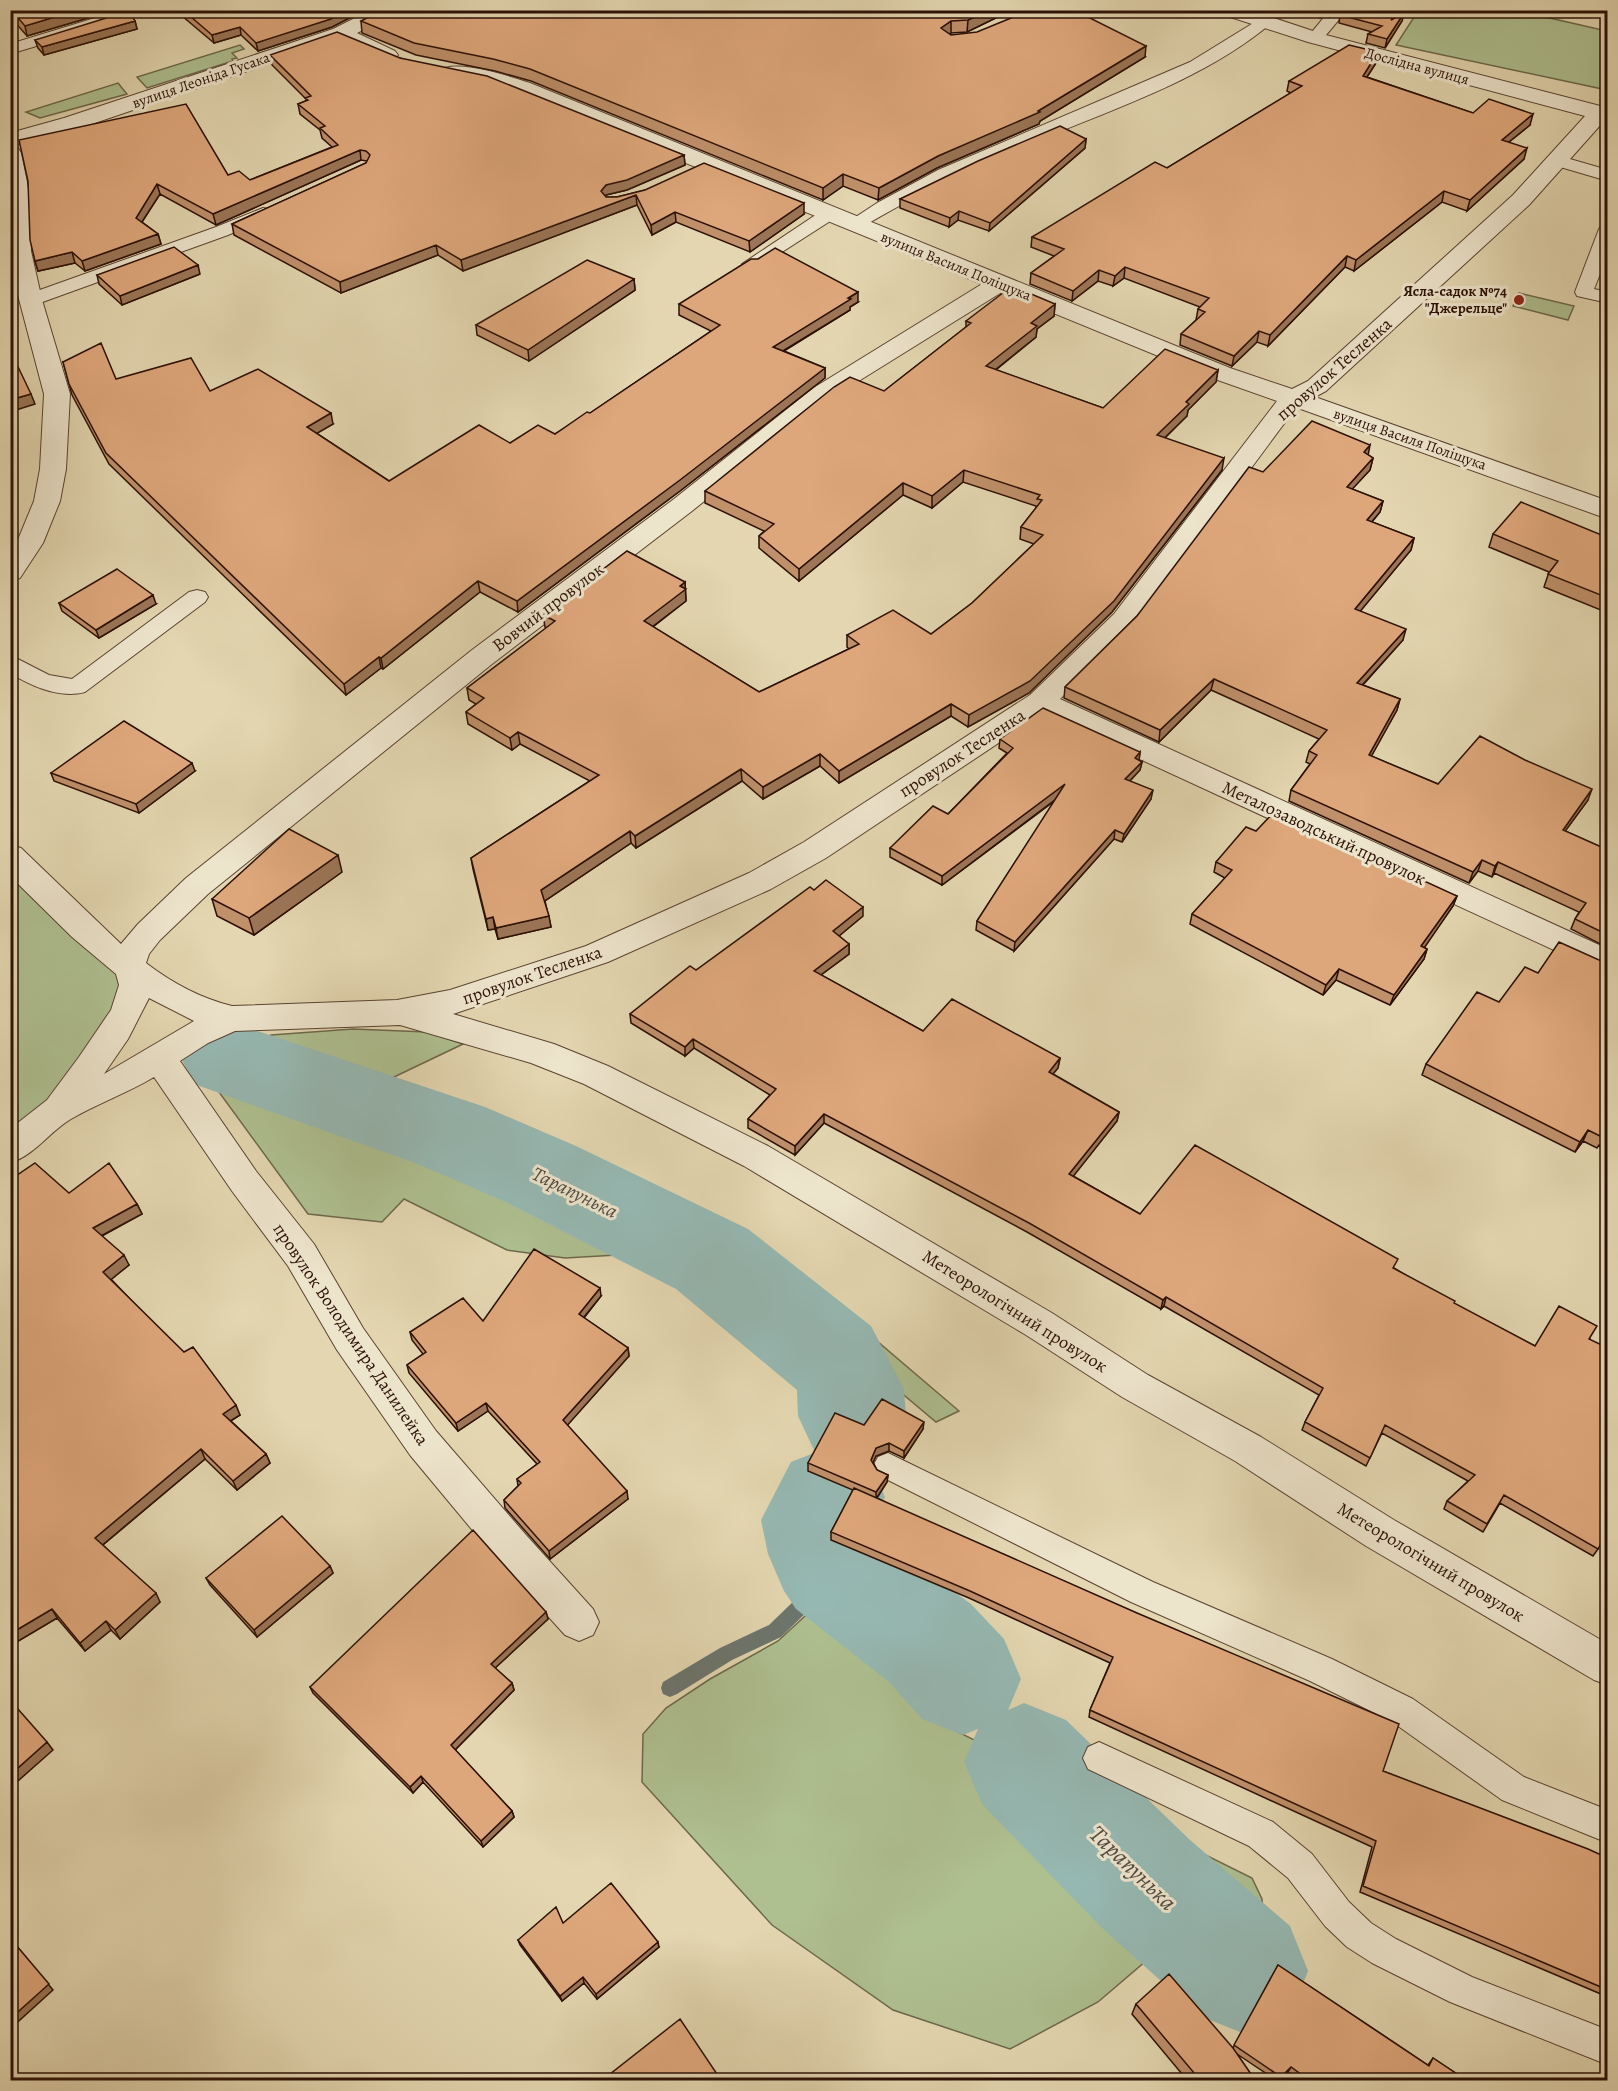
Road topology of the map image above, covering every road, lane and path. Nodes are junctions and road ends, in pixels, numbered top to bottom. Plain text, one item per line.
1 (139, 10) edge
2 (388, 10) edge
3 (1228, 10) edge
4 (1339, 10) edge
5 (1263, 22) junction
6 (340, 33) junction
7 (1315, 38) junction
8 (10, 49) edge
9 (1603, 114) edge
10 (10, 140) edge
11 (10, 153) edge
12 (1556, 160) junction
13 (707, 163) junction
14 (685, 174) edge
15 (1608, 176) edge
16 (274, 208) edge
17 (829, 214) junction
18 (854, 224) junction
19 (1608, 229) edge
20 (751, 264) edge
21 (999, 284) junction
22 (1608, 298) edge
23 (30, 300) junction
24 (1293, 399) junction
25 (1608, 511) edge
26 (10, 572) edge
27 (198, 597) dead end
28 (10, 662) edge
29 (1040, 702) junction
30 (10, 856) edge
31 (1608, 963) edge
32 (129, 967) junction
33 (397, 1012) junction
34 (232, 1019) junction
35 (159, 1057) junction
36 (58, 1110) junction
37 (10, 1149) edge
38 (888, 1466) dead end
39 (579, 1622) dead end
40 (1608, 1666) edge
41 (1099, 1758) dead end
42 (1608, 1827) edge
43 (1608, 2048) edge

1 - 8 lane
2 - 6 street, вулиця Леоніда Гусака
3 - 5 street, Дослідна вулиця
4 - 7 lane
5 - 7 street, Дослідна вулиця
5 - 18 lane
6 - 10 street, вулиця Леоніда Гусака
6 - 13 street, вулиця Василя Поліщука
7 - 9 street, Дослідна вулиця
9 - 12 street, провулок Тесленка
11 - 23 street
12 - 15 lane
12 - 24 street, провулок Тесленка
13 - 14 lane
13 - 17 street, вулиця Василя Поліщука
16 - 23 lane
17 - 18 street, вулиця Василя Поліщука
17 - 20 lane
18 - 21 street, вулиця Василя Поліщука
19 - 22 lane
21 - 24 street, вулиця Василя Поліщука
21 - 32 street, Вовчий провулок
23 - 26 street
24 - 25 street, вулиця Василя Поліщука
24 - 29 street, провулок Тесленка
27 - 28 lane
29 - 31 street, Металозаводський провулок
29 - 33 street, провулок Тесленка
30 - 32 street, провулок Тесленка
32 - 34 street, провулок Тесленка
32 - 36 street
33 - 34 street, провулок Тесленка
33 - 40 street, Метеорологічний провулок
34 - 35 street
35 - 36 street
35 - 39 street, провулок Володимира Данилейка
36 - 37 street
38 - 42 lane
41 - 43 lane

